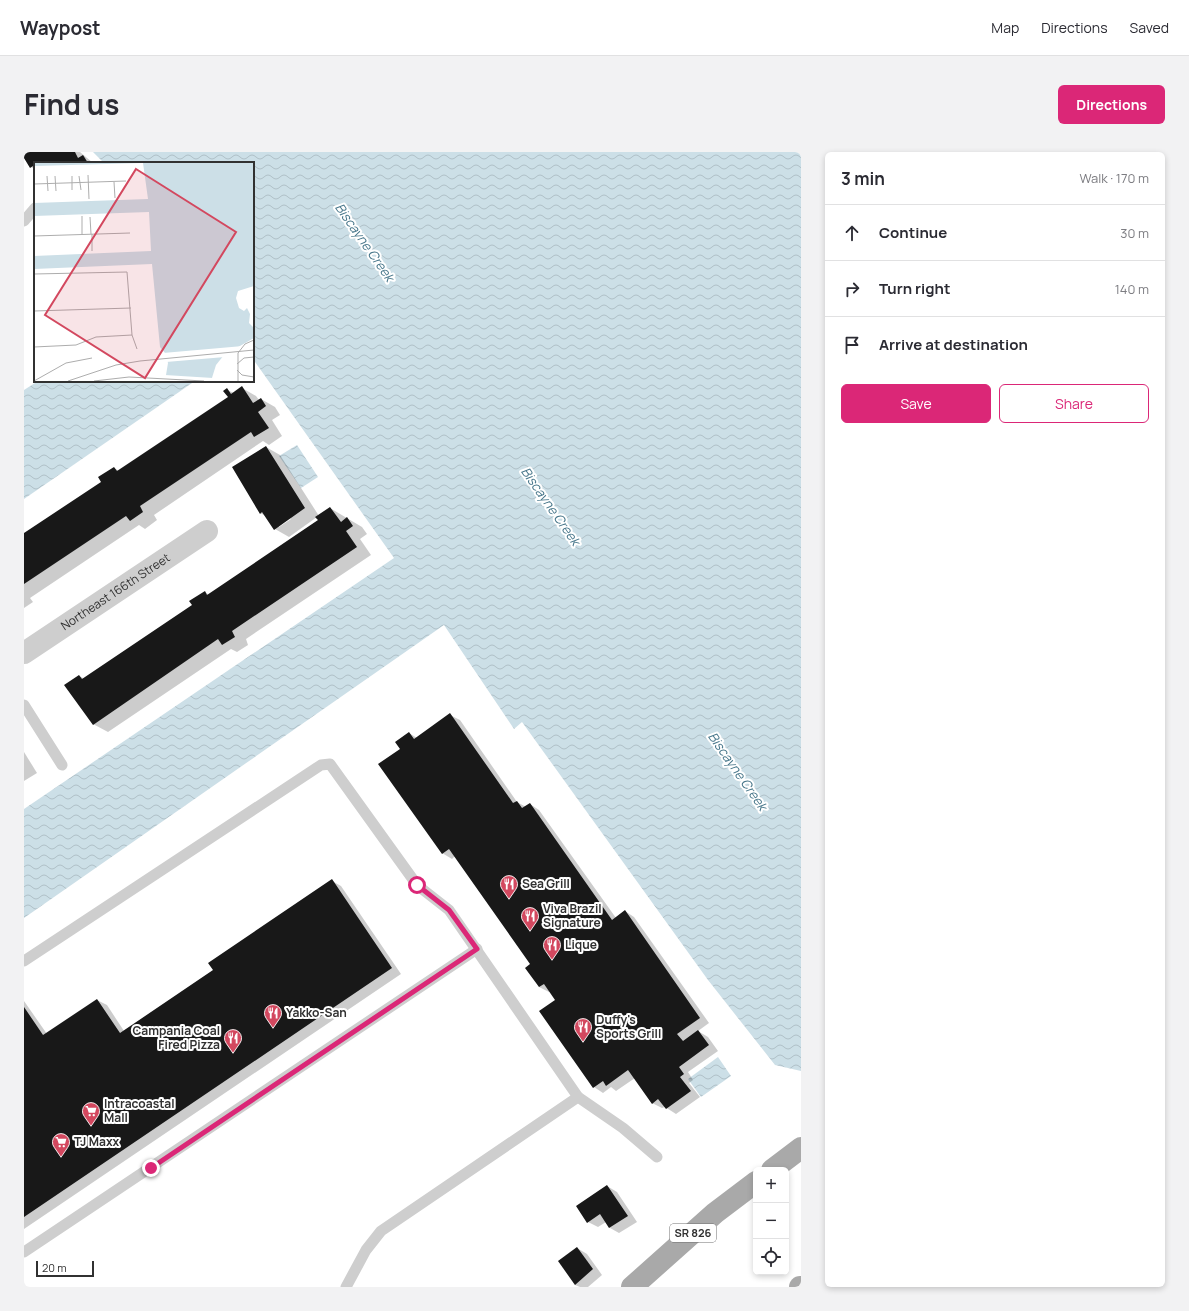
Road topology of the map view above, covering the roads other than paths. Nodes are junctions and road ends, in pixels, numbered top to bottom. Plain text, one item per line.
1 (34, 209) edge
2 (24, 221) edge
3 (207, 531) dead end
4 (24, 653) edge
5 (24, 705) edge
6 (62, 765) dead end
7 (477, 949) junction
8 (24, 960) edge
9 (578, 1097) junction
10 (801, 1148) edge
11 (657, 1157) dead end
12 (776, 1167) edge
13 (753, 1184) edge
14 (24, 1252) edge
15 (346, 1287) edge
16 (632, 1287) edge

1 - 2 lane
3 - 4 street, Northeast 166th Street
5 - 6 lane
7 - 8 lane
7 - 9 lane
7 - 14 lane
9 - 11 lane
9 - 15 lane
10 - 12 main road
13 - 16 main road, SR 826

